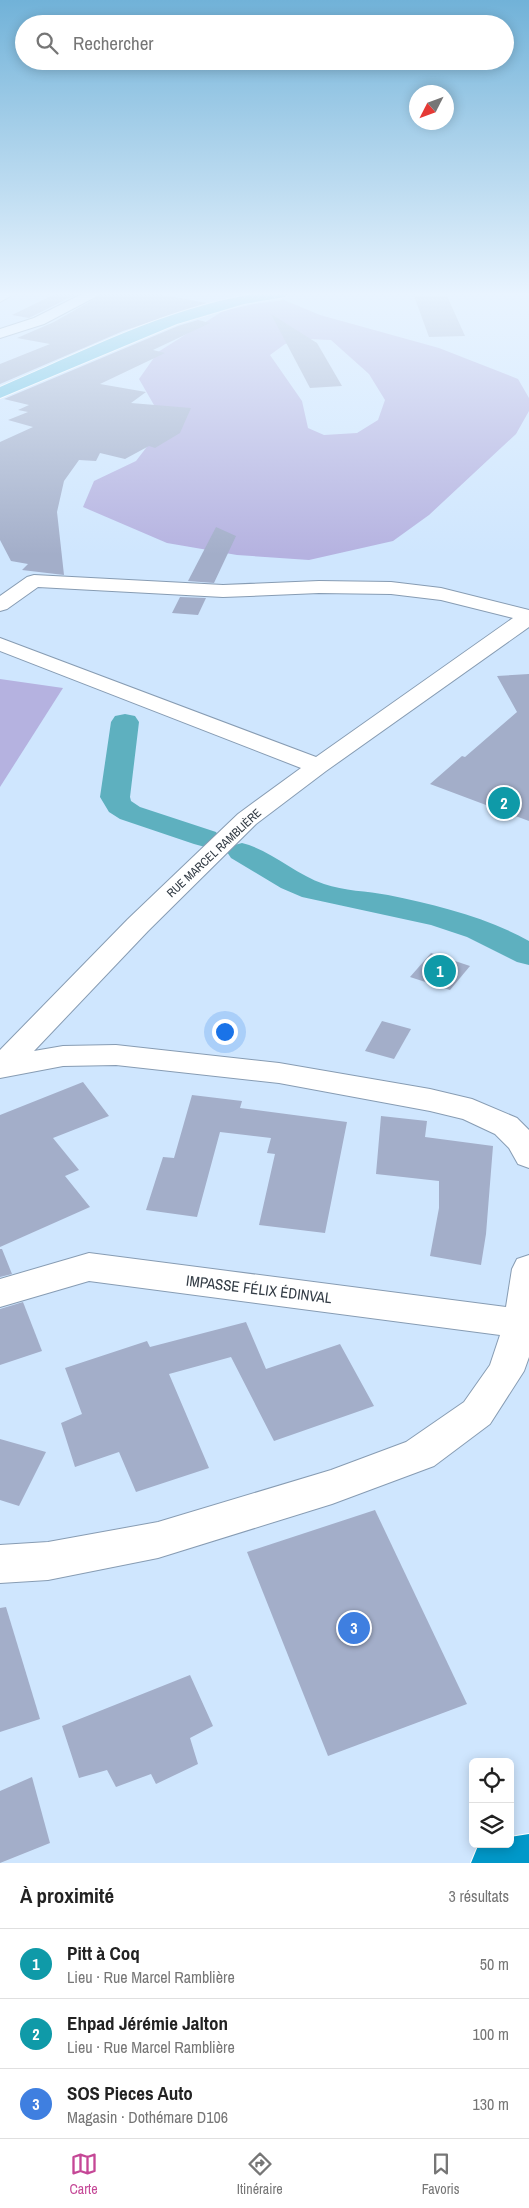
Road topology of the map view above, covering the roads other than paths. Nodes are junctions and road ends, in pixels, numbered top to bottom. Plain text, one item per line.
1 (28, 381) edge
2 (0, 393) edge
3 (0, 605) edge
4 (529, 617) edge
5 (0, 644) edge
6 (318, 766) junction
7 (1, 1067) edge
8 (529, 1156) edge
9 (529, 1269) edge
10 (0, 1293) edge
11 (522, 1323) junction
12 (0, 1564) edge
13 (529, 1858) edge
14 (495, 1863) edge

1 - 2 main road
3 - 4 street
4 - 6 street, RUE MARCEL RAMBLIÈRE
5 - 6 street
6 - 7 street, RUE MARCEL RAMBLIÈRE
7 - 8 street
9 - 11 street
10 - 11 street, IMPASSE FÉLIX ÉDINVAL
11 - 12 street
13 - 14 highway

